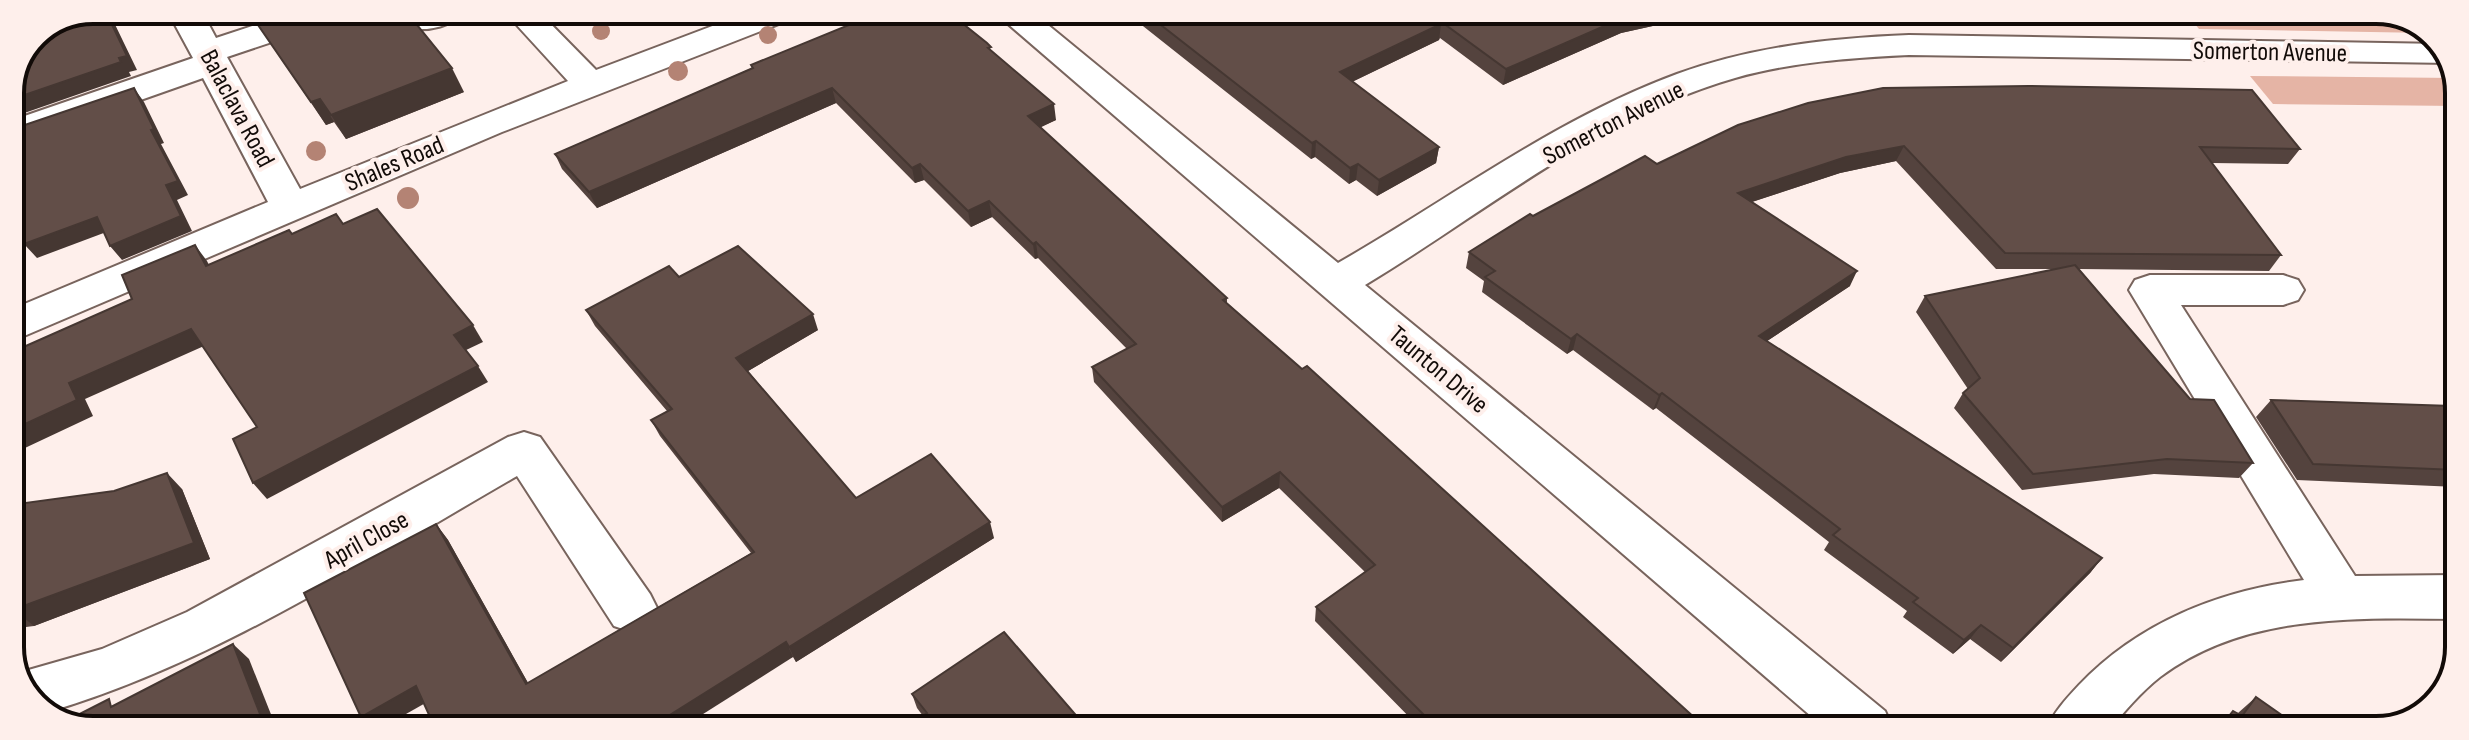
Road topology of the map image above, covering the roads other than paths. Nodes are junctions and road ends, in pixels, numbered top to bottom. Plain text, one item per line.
1 (192, 24) edge
2 (252, 24) edge
3 (532, 24) edge
4 (748, 24) edge
5 (1026, 24) edge
6 (2433, 54) edge
7 (210, 58) junction
8 (590, 84) junction
9 (24, 129) edge
10 (290, 207) junction
11 (1337, 282) junction
12 (2283, 290) dead end
13 (24, 321) edge
14 (2445, 597) edge
15 (2342, 598) junction
16 (632, 610) dead end
17 (39, 690) edge
18 (1851, 716) edge
19 (2086, 716) edge

1 - 7 street, Balaclava Road
2 - 7 street
3 - 8 street
4 - 8 street, Shales Road
5 - 11 street, Taunton Drive
6 - 11 street, Somerton Avenue
7 - 9 street
7 - 10 street, Balaclava Road
8 - 10 street, Shales Road
10 - 13 street, Shales Road
11 - 18 street, Taunton Drive
12 - 15 street
14 - 15 street
15 - 19 street
16 - 17 street, April Close

